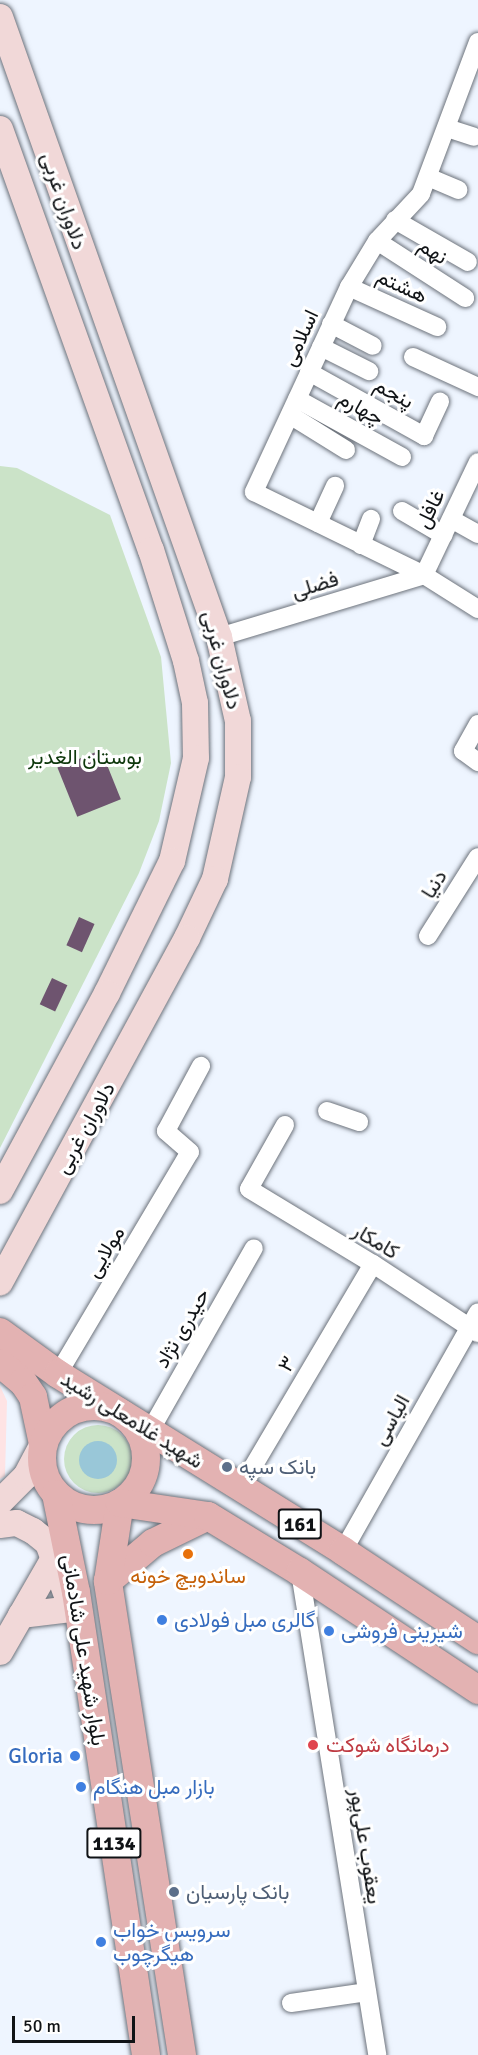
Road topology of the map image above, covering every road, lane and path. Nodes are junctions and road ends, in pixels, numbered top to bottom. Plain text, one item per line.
1 (0, 17) edge
2 (477, 47) edge
3 (473, 72) edge
4 (447, 128) junction
5 (0, 129) edge
6 (474, 137) dead end
7 (428, 177) junction
8 (458, 190) dead end
9 (394, 220) junction
10 (377, 241) junction
11 (468, 262) dead end
12 (349, 286) junction
13 (465, 298) dead end
14 (331, 324) junction
15 (437, 327) dead end
16 (373, 346) dead end
17 (321, 347) junction
18 (413, 357) dead end
19 (369, 371) dead end
20 (309, 372) junction
21 (478, 387) edge
22 (440, 401) dead end
23 (293, 407) junction
24 (346, 450) dead end
25 (402, 457) dead end
26 (476, 474) edge
27 (335, 486) dead end
28 (402, 511) dead end
29 (371, 519) dead end
30 (318, 524) junction
31 (447, 527) junction
32 (478, 534) edge
33 (361, 545) junction
34 (423, 576) junction
35 (478, 609) edge
36 (219, 637) junction
37 (478, 724) edge
38 (471, 757) edge
39 (478, 857) edge
40 (428, 936) dead end
41 (201, 1066) dead end
42 (327, 1111) dead end
43 (359, 1122) dead end
44 (285, 1125) dead end
45 (0, 1191) edge
46 (254, 1248) dead end
47 (373, 1264) junction
48 (0, 1282) edge
49 (475, 1324) edge
50 (0, 1332) edge
51 (0, 1363) edge
52 (58, 1374) junction
53 (120, 1412) junction
54 (150, 1431) junction
55 (43, 1444) junction
56 (241, 1487) junction
57 (56, 1494) junction
58 (0, 1502) edge
59 (120, 1503) junction
60 (208, 1516) junction
61 (0, 1525) edge
62 (343, 1551) junction
63 (63, 1564) junction
64 (300, 1572) junction
65 (108, 1573) junction
66 (21, 1615) junction
67 (77, 1620) junction
68 (478, 1640) edge
69 (0, 1652) edge
70 (478, 1690) edge
71 (367, 1992) junction
72 (291, 2003) dead end
73 (146, 2055) edge
74 (182, 2055) edge
75 (377, 2055) edge

1 - 36 main road, دلاوران غربی
2 - 3 street, اسلامی
3 - 4 street, اسلامی
4 - 6 street
4 - 7 street, اسلامی
5 - 45 main road, دلاوران غربی
7 - 8 street
7 - 9 street, اسلامی
9 - 10 street, اسلامی
9 - 11 street
10 - 12 street, اسلامی
10 - 13 street, نهم
12 - 14 street, اسلامی
12 - 15 street, هشتم
14 - 16 street
14 - 17 street, اسلامی
17 - 19 street
17 - 20 street, اسلامی
18 - 21 street
20 - 22 street, پنجم
20 - 23 street, اسلامی
23 - 24 street
23 - 25 street, چهارم
23 - 30 street, اسلامی
26 - 31 street, غافل
27 - 30 street
28 - 31 street
29 - 33 street
30 - 33 street, اسلامی
31 - 32 street
31 - 34 street, غافل
33 - 34 street, اسلامی
34 - 35 street, اسلامی
34 - 36 street, فضلی
36 - 48 main road, دلاوران غربی
37 - 38 street
39 - 40 street, دنیا
41 - 52 street, مولایی
42 - 43 street
44 - 47 street, کامکار
46 - 54 street, حیدری نژاد
47 - 49 street, کامکار
47 - 56 street, ۳
49 - 62 street, الیاسی
50 - 52 main road, شهید غلامعلی رشید / 161
51 - 55 main road, شهید غلامعلی رشید
52 - 53 main road, شهید غلامعلی رشید / 161
53 - 54 main road, شهید غلامعلی رشید / 161
53 - 55 main road
53 - 59 main road
54 - 56 main road, شهید غلامعلی رشید / 161
55 - 57 main road
55 - 58 main road
56 - 62 main road, شهید غلامعلی رشید / 161
57 - 59 main road
57 - 63 main road, بلوار شهید علی شادمانی / 1134
59 - 60 main road, 161
59 - 65 main road, بلوار شهید علی شادمانی / 1134
60 - 64 main road, 161
60 - 65 main road
61 - 63 main road
62 - 68 main road, شهید غلامعلی رشید / 161
63 - 65 main road
63 - 66 main road
63 - 67 main road, بلوار شهید علی شادمانی / 1134
64 - 70 main road, 161
64 - 71 street, یعقوب علی‌پور
65 - 74 main road, بلوار شهید علی شادمانی / 1134
66 - 67 main road
66 - 69 main road
67 - 73 main road, بلوار شهید علی شادمانی / 1134
71 - 72 street
71 - 75 street, یعقوب علی‌پور

